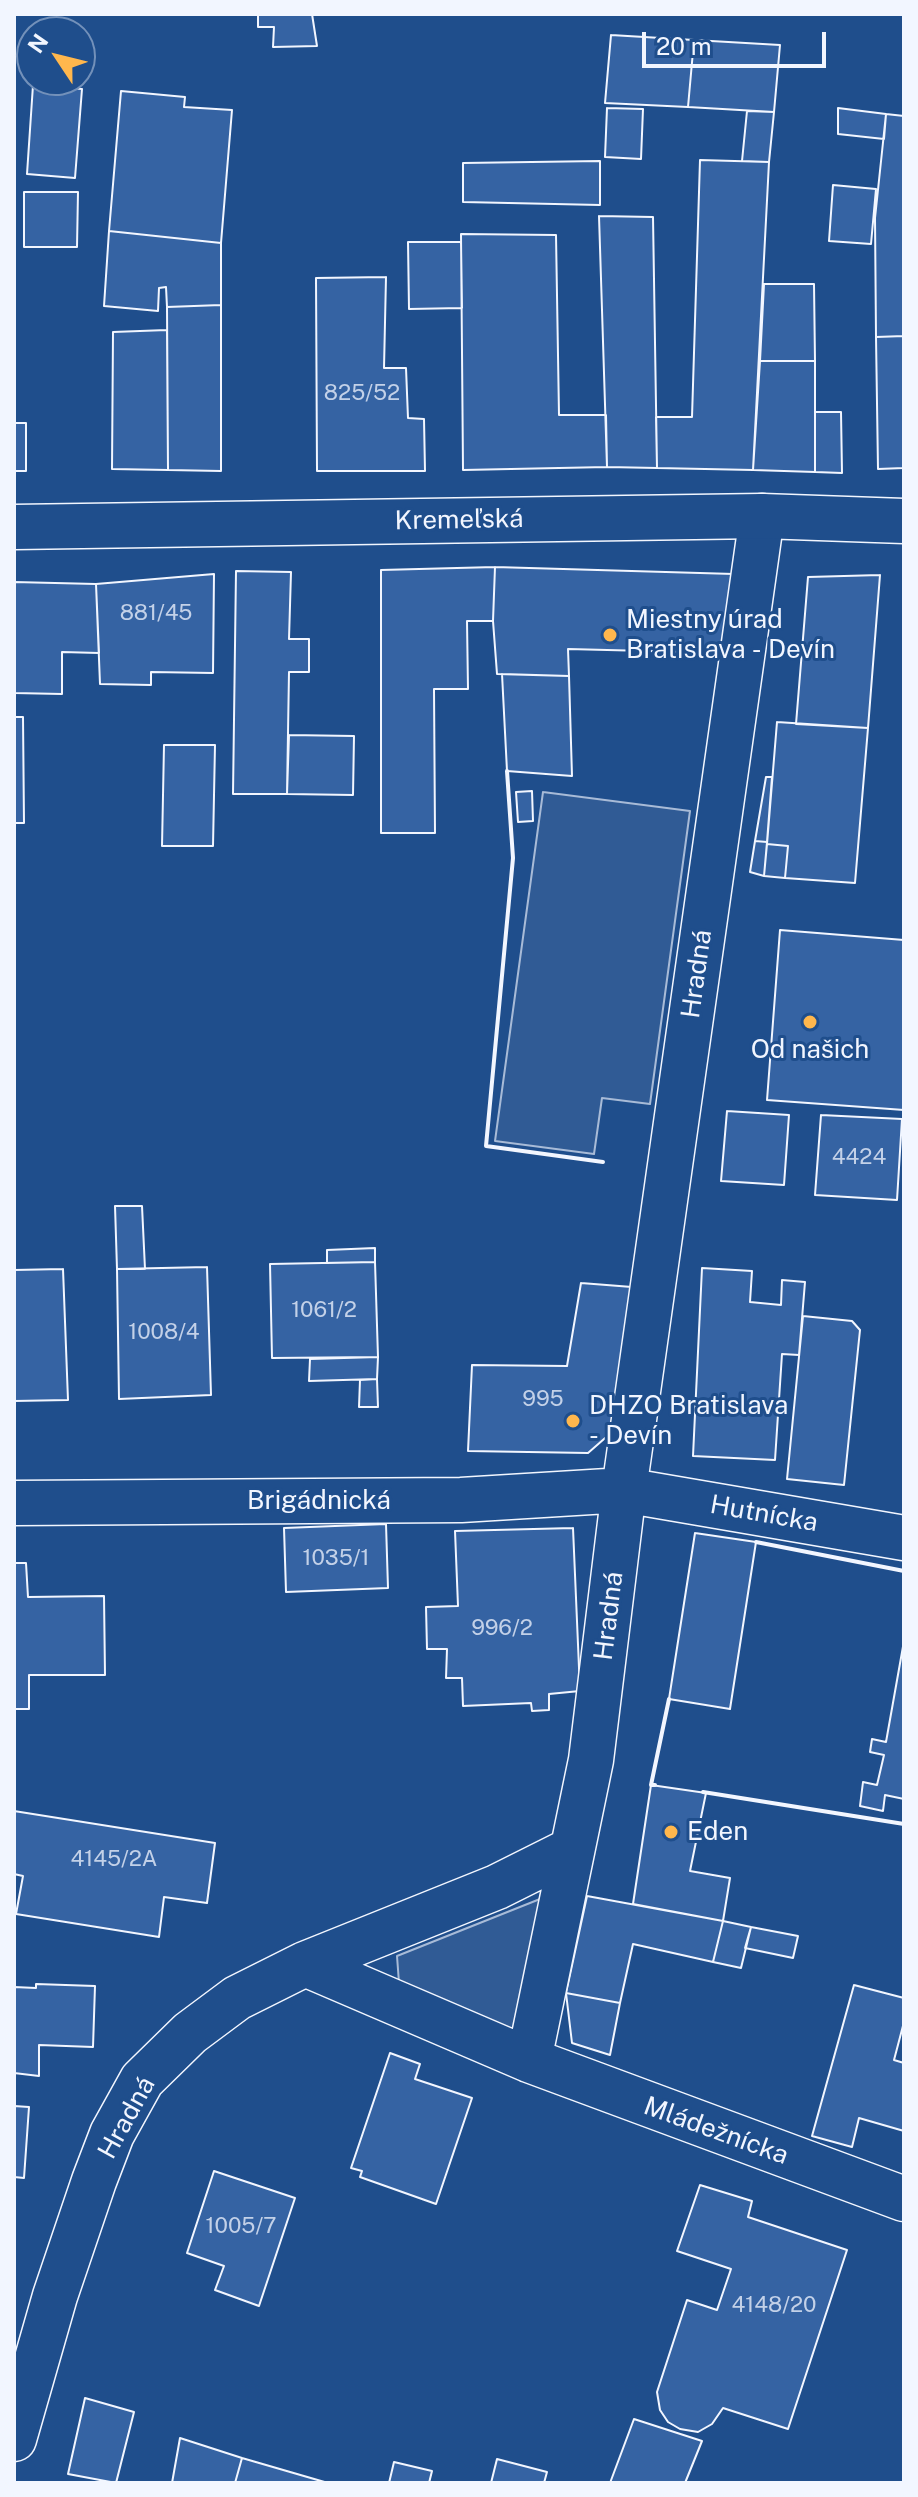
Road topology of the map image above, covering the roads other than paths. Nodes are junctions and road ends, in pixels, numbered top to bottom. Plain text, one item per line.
1 (762, 516) junction
2 (904, 521) edge
3 (14, 527) edge
4 (624, 1490) junction
5 (14, 1503) edge
6 (904, 1538) edge
7 (571, 1850) junction
8 (305, 1964) junction
9 (529, 2060) junction
10 (904, 2199) edge
11 (14, 2439) edge

1 - 2 street, Kremeľská
1 - 3 street, Kremeľská
1 - 4 street, Hradná
4 - 5 street, Brigádnická
4 - 6 street, Hutnícka
4 - 7 street, Hradná
7 - 8 street, Hradná
7 - 9 street
8 - 9 street, Mládežnícka
8 - 11 street, Hradná
9 - 10 street, Mládežnícka

